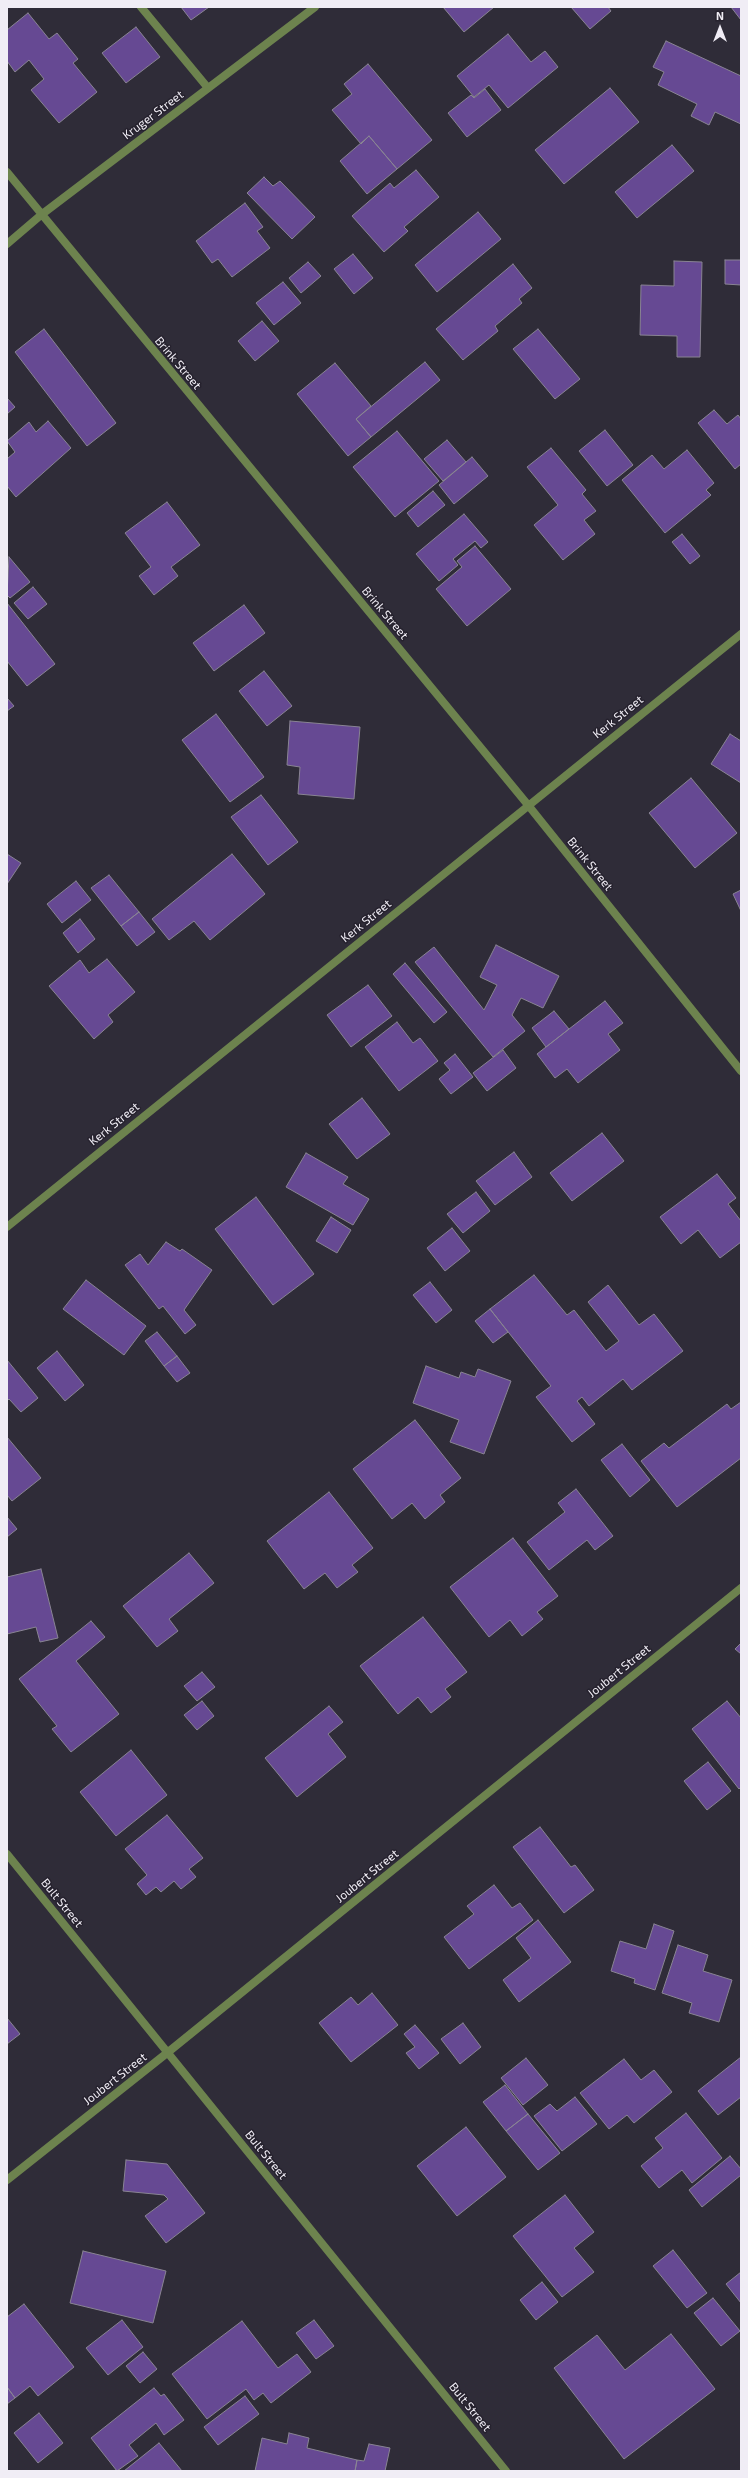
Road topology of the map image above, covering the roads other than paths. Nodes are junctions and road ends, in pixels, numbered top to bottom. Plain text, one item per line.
1 (141, 7) edge
2 (315, 7) edge
3 (208, 88) junction
4 (7, 172) edge
5 (41, 215) junction
6 (7, 244) edge
7 (741, 634) edge
8 (528, 805) junction
9 (741, 1071) edge
10 (7, 1227) edge
11 (741, 1588) edge
12 (7, 1854) edge
13 (167, 2053) junction
14 (7, 2180) edge
15 (506, 2471) edge

1 - 3 street
2 - 3 street, Kruger Street
3 - 5 street, Kruger Street
4 - 5 street, Brink Street
5 - 6 street, Kruger Street
5 - 8 street, Brink Street
7 - 8 street, Kerk Street
8 - 9 street, Brink Street
8 - 10 street, Kerk Street
11 - 13 street, Joubert Street
12 - 13 street, Bult Street
13 - 14 street, Joubert Street
13 - 15 street, Bult Street

